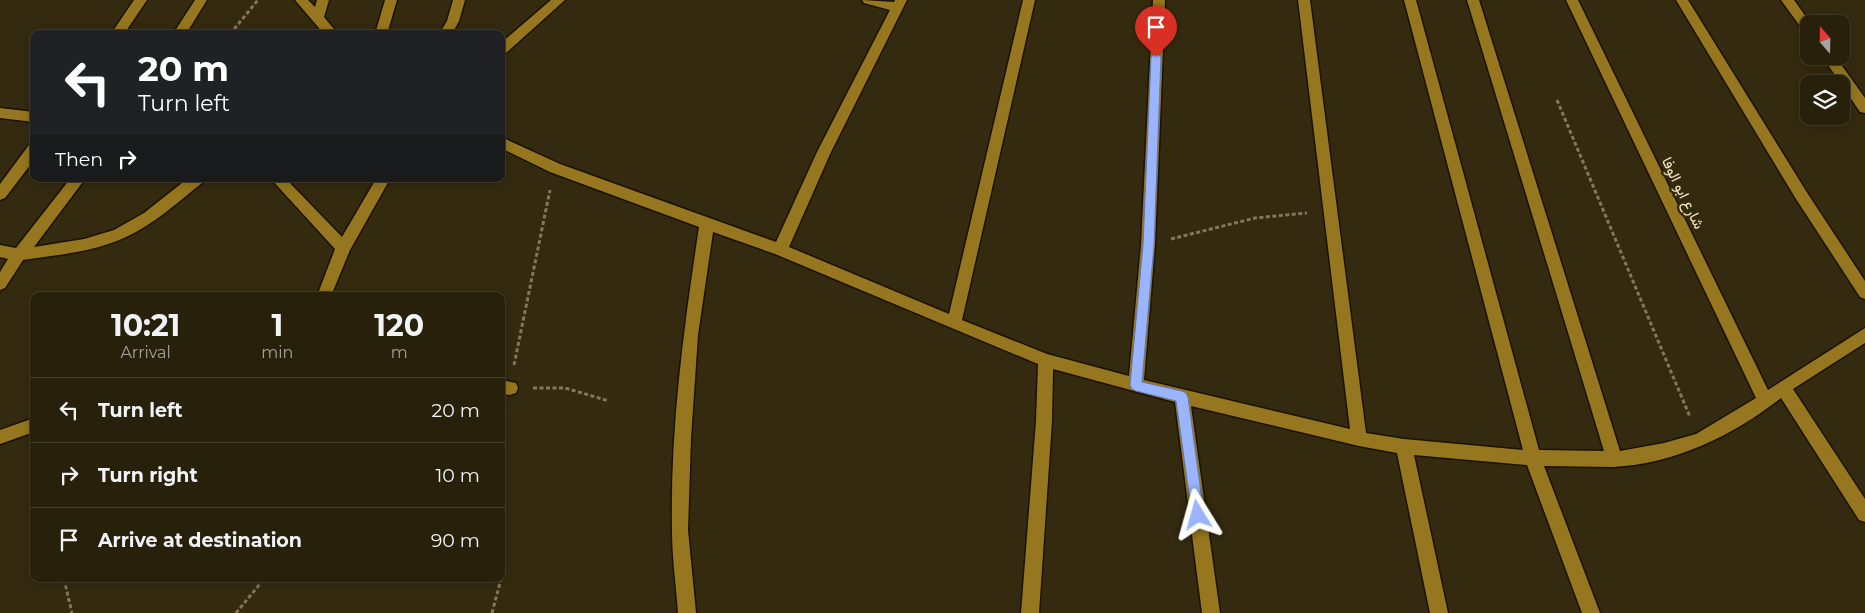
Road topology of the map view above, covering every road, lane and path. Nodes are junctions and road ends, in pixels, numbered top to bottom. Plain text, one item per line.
1 (141, 0) edge
2 (201, 0) edge
3 (258, 0) edge
4 (301, 0) edge
5 (323, 0) edge
6 (391, 0) edge
7 (459, 0) edge
8 (559, 0) edge
9 (868, 0) edge
10 (1029, 0) edge
11 (1158, 0) edge
12 (1304, 0) edge
13 (1410, 0) edge
14 (1473, 0) edge
15 (1572, 0) edge
16 (1682, 0) edge
17 (1787, 0) edge
18 (900, 3) edge
19 (318, 16) junction
20 (1800, 18) edge
21 (120, 30) edge
22 (182, 30) edge
23 (233, 30) edge
24 (329, 30) edge
25 (382, 30) edge
26 (447, 30) edge
27 (505, 47) edge
28 (1834, 65) edge
29 (1557, 100) dead end
30 (1865, 108) edge
31 (0, 113) edge
32 (30, 117) edge
33 (505, 144) edge
34 (30, 154) edge
35 (555, 168) junction
36 (76, 182) edge
37 (193, 182) edge
38 (281, 182) edge
39 (381, 182) edge
40 (0, 194) edge
41 (1330, 210) junction
42 (706, 223) junction
43 (1148, 245) junction
44 (343, 248) junction
45 (780, 250) junction
46 (0, 251) edge
47 (18, 256) junction
48 (0, 284) edge
49 (326, 292) edge
50 (1865, 293) edge
51 (954, 323) junction
52 (1865, 335) edge
53 (1046, 360) junction
54 (1136, 385) junction
55 (1783, 387) junction
56 (506, 388) edge
57 (1182, 397) junction
58 (609, 401) dead end
59 (1765, 401) junction
60 (30, 426) edge
61 (0, 437) edge
62 (1360, 439) junction
63 (1700, 440) junction
64 (1404, 447) junction
65 (1533, 458) junction
66 (1615, 458) junction
67 (1865, 514) edge
68 (65, 582) edge
69 (262, 582) edge
70 (500, 582) edge
71 (72, 613) edge
72 (236, 613) edge
73 (492, 613) edge
74 (687, 613) edge
75 (1030, 613) edge
76 (1211, 613) edge
77 (1439, 613) edge
78 (1591, 613) edge

1 - 21 street
2 - 22 street
3 - 23 path
4 - 19 street
5 - 19 street
6 - 25 street
7 - 26 street
8 - 27 street
9 - 18 street
10 - 51 street
11 - 43 street
12 - 41 street
13 - 65 street
14 - 66 street
15 - 59 street, شارع ابو الوفا
16 - 50 street
17 - 20 street
18 - 45 street
19 - 24 street
28 - 30 street
29 - 63 path
31 - 32 street
33 - 35 street
34 - 40 street
35 - 42 street
35 - 56 path
36 - 47 street
37 - 47 street
38 - 44 street
39 - 44 street
41 - 43 path
41 - 62 street
42 - 45 street
42 - 74 street
43 - 54 street
44 - 49 street
45 - 51 street
46 - 47 street
47 - 48 street
51 - 53 street
52 - 55 street
53 - 54 street
53 - 75 street
54 - 57 street
55 - 59 street
55 - 67 street
56 - 58 path
57 - 62 street
57 - 76 street
59 - 63 street
60 - 61 street
62 - 64 street
63 - 66 street
64 - 65 street
64 - 77 street
65 - 66 street
65 - 78 street
68 - 71 path
69 - 72 path
70 - 73 path

